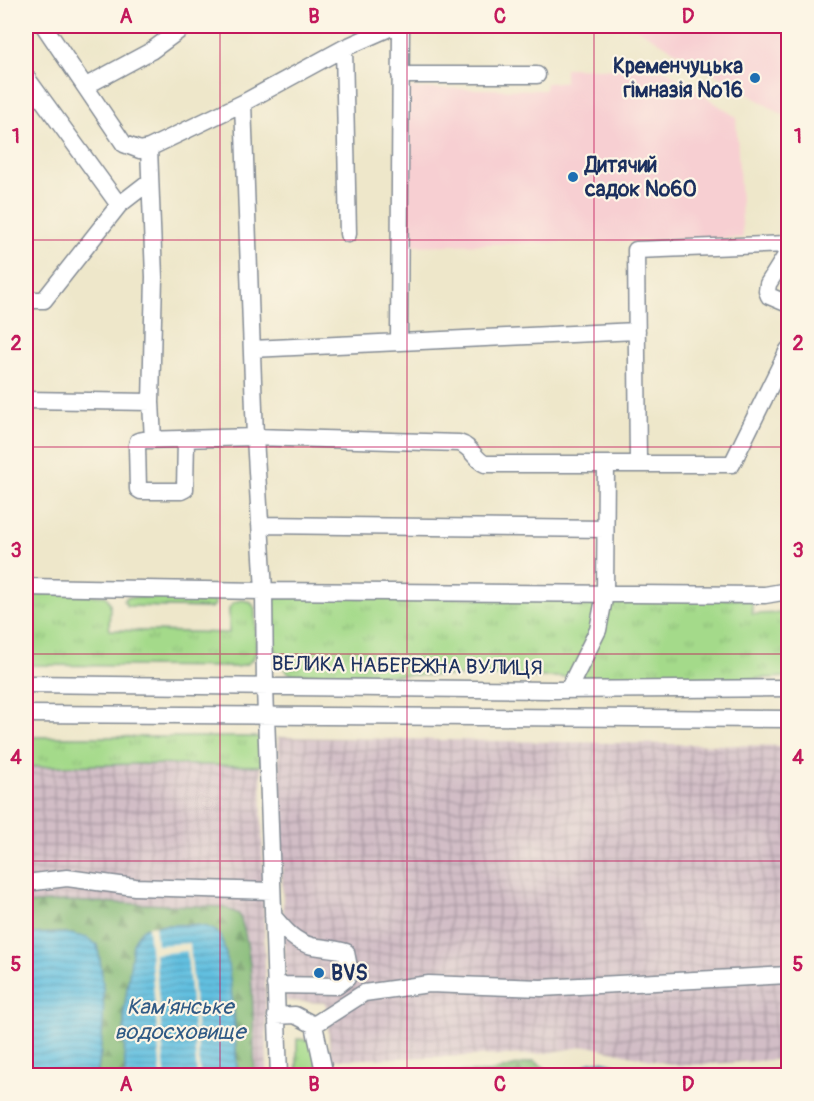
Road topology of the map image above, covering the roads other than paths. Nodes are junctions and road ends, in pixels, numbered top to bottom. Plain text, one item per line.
1 (44, 26) edge
2 (184, 26) edge
3 (394, 26) edge
4 (400, 26) edge
5 (345, 48) junction
6 (400, 75) junction
7 (537, 75) dead end
8 (26, 77) edge
9 (87, 86) junction
10 (243, 104) junction
11 (149, 148) junction
12 (150, 181) junction
13 (119, 205) junction
14 (348, 234) dead end
15 (789, 244) edge
16 (789, 252) edge
17 (26, 300) edge
18 (789, 304) edge
19 (637, 332) junction
20 (399, 342) junction
21 (252, 348) junction
22 (789, 350) edge
23 (26, 400) edge
24 (151, 402) junction
25 (255, 437) junction
26 (186, 439) junction
27 (153, 440) junction
28 (606, 464) junction
29 (638, 464) junction
30 (260, 525) junction
31 (606, 529) junction
32 (26, 587) edge
33 (264, 591) junction
34 (789, 591) edge
35 (606, 594) junction
36 (26, 684) edge
37 (265, 687) junction
38 (789, 688) edge
39 (568, 690) junction
40 (26, 714) edge
41 (266, 716) junction
42 (789, 719) edge
43 (26, 884) edge
44 (272, 891) junction
45 (273, 916) junction
46 (789, 975) edge
47 (275, 985) junction
48 (276, 1016) junction
49 (314, 1025) junction
50 (279, 1076) edge
51 (325, 1076) edge

1 - 9 street
2 - 9 street
3 - 5 street
4 - 6 street
5 - 10 street
5 - 14 street
6 - 7 street
6 - 20 street
8 - 13 street
9 - 11 street
10 - 11 street
10 - 21 street
11 - 12 street
12 - 13 street
12 - 24 street
13 - 17 street
15 - 19 street
16 - 18 street
19 - 20 street
19 - 29 street
20 - 21 street
21 - 25 street
22 - 29 street
23 - 24 street
24 - 27 street
25 - 26 street
25 - 28 street
25 - 30 street
26 - 27 street
26 - 27 street
28 - 29 street
28 - 31 street
30 - 31 street
30 - 33 street
31 - 35 street
32 - 33 street
33 - 35 street
33 - 37 street
34 - 35 street
35 - 39 street
36 - 37 street, ВЕЛИКА НАБЕРЕЖНА ВУЛИЦЯ
37 - 39 street, ВЕЛИКА НАБЕРЕЖНА ВУЛИЦЯ
37 - 41 street
38 - 39 street, ВЕЛИКА НАБЕРЕЖНА ВУЛИЦЯ
40 - 41 street
41 - 42 street
41 - 44 street
43 - 44 street
44 - 45 street
45 - 47 street
45 - 47 street
46 - 49 street
47 - 48 street
48 - 49 street
48 - 50 street
49 - 51 street

